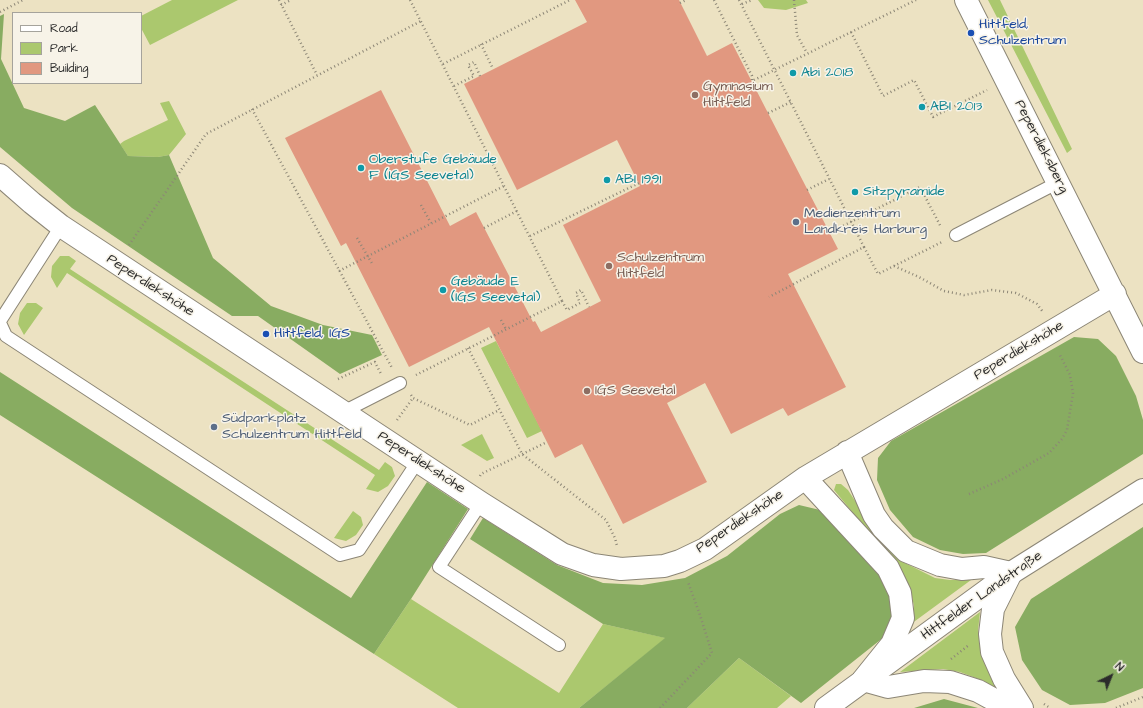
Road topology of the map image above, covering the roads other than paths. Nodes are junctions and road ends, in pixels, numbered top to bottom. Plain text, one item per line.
1 (966, 0) edge
2 (0, 175) edge
3 (1059, 182) junction
4 (61, 226) junction
5 (952, 238) road end
6 (1115, 294) junction
7 (0, 322) edge
8 (1143, 352) edge
9 (400, 383) road end
10 (343, 412) junction
11 (847, 452) junction
12 (418, 461) junction
13 (805, 478) junction
14 (1143, 490) edge
15 (481, 503) junction
16 (1011, 573) junction
17 (559, 645) dead end
18 (863, 680) junction
19 (826, 708) edge
20 (1009, 708) edge
21 (1022, 708) edge

1 - 3 street, Peperdieksberg
2 - 4 street, Peperdiekshöhe
3 - 5 lane
3 - 6 street, Peperdieksberg
4 - 7 lane
4 - 10 street, Peperdiekshöhe
6 - 8 street
6 - 11 street, Peperdiekshöhe
7 - 12 lane
9 - 10 lane
10 - 12 street, Peperdiekshöhe
11 - 13 street, Peperdiekshöhe
11 - 16 street
12 - 15 street, Peperdiekshöhe
13 - 15 street, Peperdiekshöhe
13 - 18 street
14 - 16 street, Hittfelder Landstraße
15 - 17 lane
16 - 18 street, Hittfelder Landstraße
16 - 21 street
18 - 19 street, Hittfelder Landstraße
18 - 20 street

